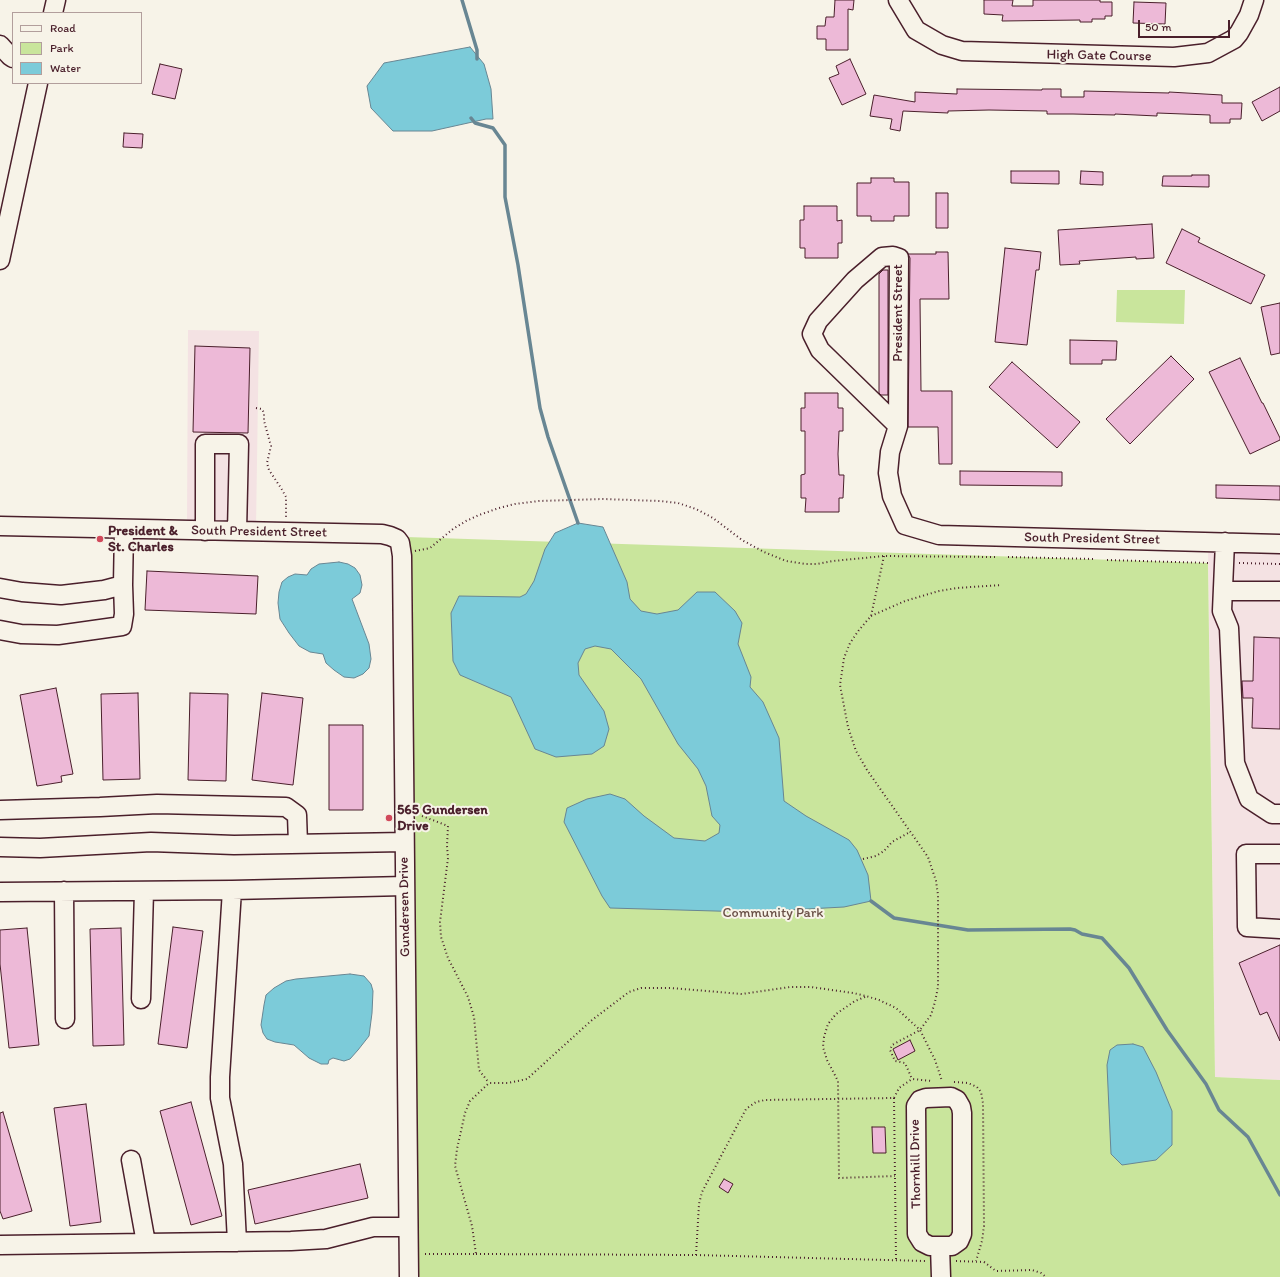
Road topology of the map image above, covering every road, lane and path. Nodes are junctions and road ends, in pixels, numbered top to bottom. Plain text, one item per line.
1 (56, 0) edge
2 (898, 0) edge
3 (1254, 0) edge
4 (53, 12) edge
5 (0, 45) edge
6 (12, 57) edge
7 (38, 84) edge
8 (0, 260) edge
9 (256, 408) dead end
10 (898, 426) junction
11 (285, 518) dead end
12 (906, 525) joint
13 (0, 526) edge
14 (124, 529) junction
15 (205, 531) junction
16 (237, 531) junction
17 (396, 539) joint
18 (1225, 542) junction
19 (1280, 544) edge
20 (412, 551) dead end
21 (884, 556) junction
22 (995, 557) dead end
23 (1008, 558) dead end
24 (1094, 559) dead end
25 (1106, 560) dead end
26 (1225, 563) junction
27 (1280, 564) edge
28 (123, 585) junction
29 (1001, 585) dead end
30 (0, 588) edge
31 (1223, 591) junction
32 (1280, 591) edge
33 (871, 616) junction
34 (0, 630) edge
35 (0, 810) edge
36 (1280, 814) edge
37 (422, 816) dead end
38 (910, 832) junction
39 (404, 842) junction
40 (298, 844) junction
41 (0, 847) edge
42 (1280, 854) edge
43 (863, 859) dead end
44 (405, 886) junction
45 (232, 890) junction
46 (64, 891) junction
47 (144, 891) junction
48 (0, 892) edge
49 (1280, 929) edge
50 (866, 996) junction
51 (141, 999) dead end
52 (64, 1019) dead end
53 (920, 1030) junction
54 (912, 1079) junction
55 (942, 1081) junction
56 (489, 1083) junction
57 (894, 1098) junction
58 (839, 1099) junction
59 (131, 1160) dead end
60 (895, 1176) junction
61 (408, 1227) junction
62 (237, 1242) junction
63 (146, 1243) junction
64 (0, 1245) edge
65 (940, 1246) junction
66 (426, 1254) dead end
67 (476, 1254) junction
68 (696, 1255) junction
69 (896, 1260) junction
70 (928, 1261) dead end
71 (952, 1261) dead end
72 (976, 1261) junction
73 (409, 1277) edge
74 (941, 1277) edge
75 (1046, 1277) edge

1 - 4 street
2 - 3 street, High Gate Course
5 - 6 street
7 - 8 street
9 - 11 path
10 - 10 street, President Street
10 - 12 street, President Street
12 - 18 street, South President Street
13 - 14 street, South President Street
14 - 15 street, South President Street
14 - 28 street
15 - 16 street, South President Street
15 - 16 street
16 - 17 street, South President Street
17 - 39 street, Gundersen Drive
18 - 19 street, South President Street
18 - 26 street
20 - 21 path
21 - 22 path
21 - 33 path
23 - 24 path
25 - 26 path
26 - 27 path
26 - 31 street
28 - 30 street
28 - 34 street
29 - 33 path
31 - 32 street
31 - 36 street
33 - 38 path
35 - 40 street
37 - 56 path
38 - 43 path
38 - 53 path
39 - 40 street
39 - 44 street, Gundersen Drive
40 - 41 street
42 - 49 street
44 - 45 street
44 - 61 street, Gundersen Drive
45 - 47 street
45 - 62 street
46 - 47 street
46 - 48 street
46 - 52 street
47 - 51 street
50 - 53 path
50 - 56 path
50 - 58 path
53 - 54 path
53 - 55 path
54 - 55 path
54 - 57 path
55 - 72 path
56 - 67 path
57 - 58 path
57 - 60 path
58 - 60 path
58 - 68 path
59 - 63 street
60 - 69 path
61 - 62 street
61 - 73 street, Gundersen Drive
62 - 63 street
63 - 64 street
65 - 65 street, Thornhill Drive
65 - 74 street
66 - 67 path
67 - 68 path
68 - 69 path
69 - 70 path
71 - 72 path
72 - 75 path

